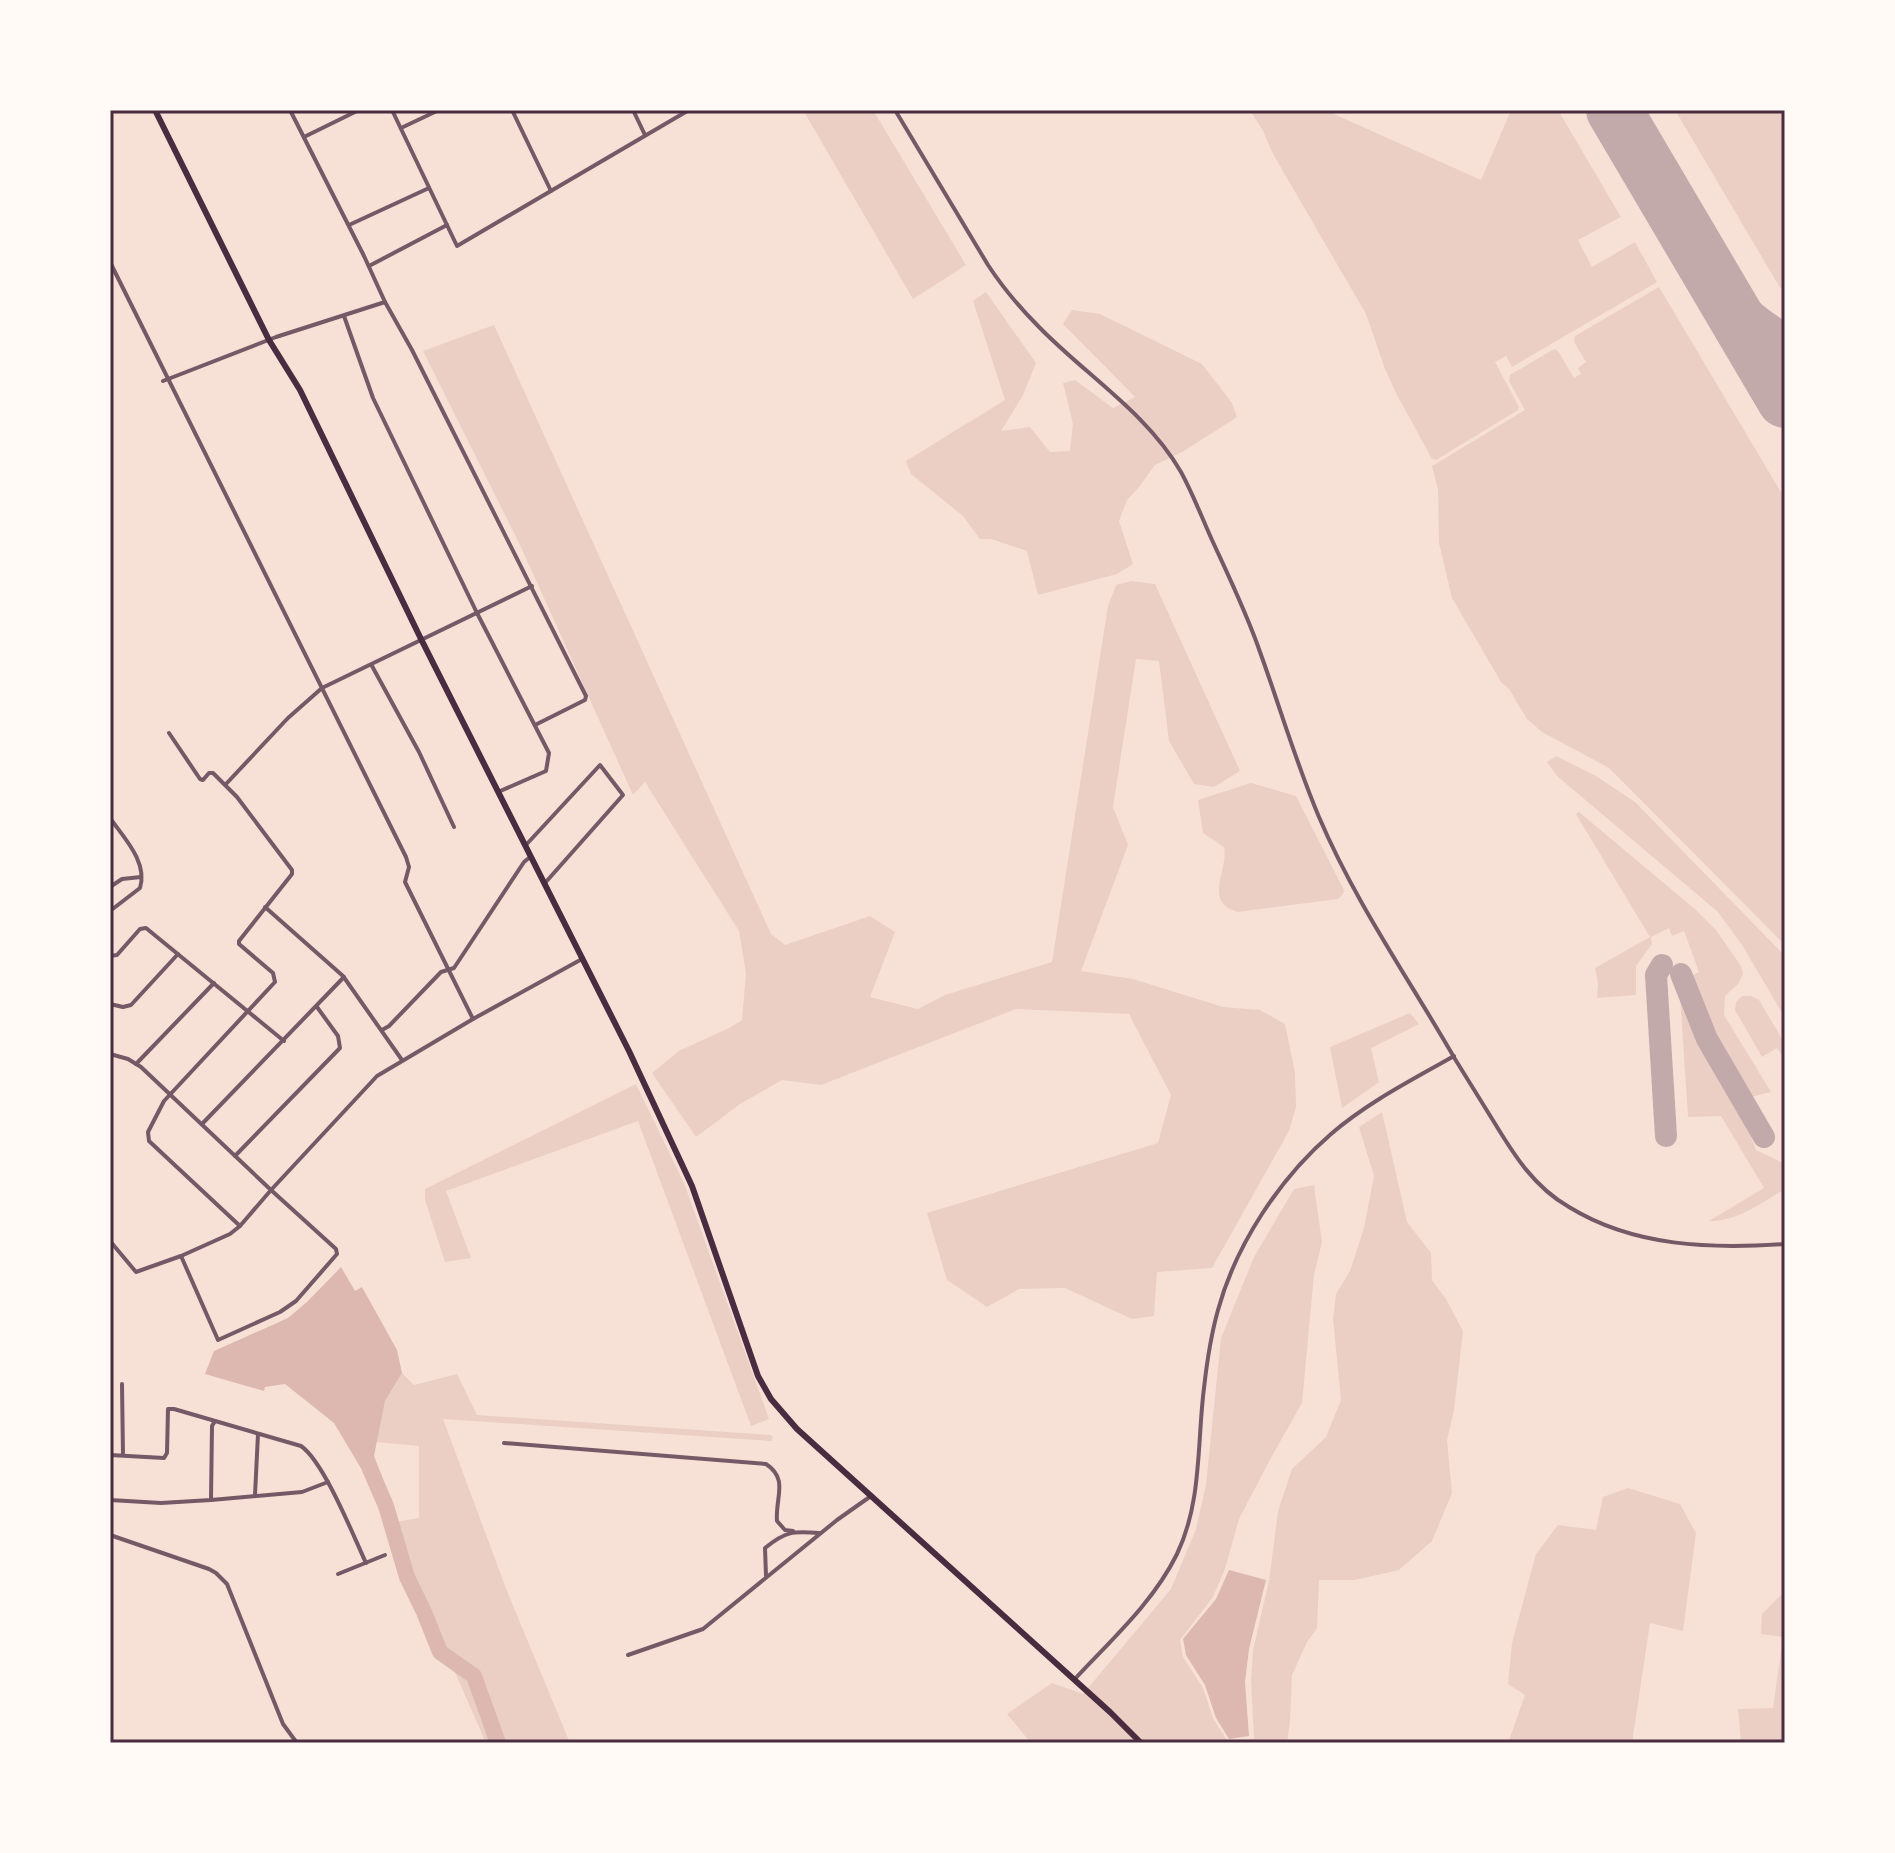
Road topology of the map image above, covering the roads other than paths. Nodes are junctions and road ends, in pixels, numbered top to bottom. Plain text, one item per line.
1 (155, 110) edge
2 (290, 110) edge
3 (359, 110) edge
4 (392, 110) edge
5 (439, 110) edge
6 (512, 110) edge
7 (633, 110) edge
8 (689, 110) edge
9 (895, 110) edge
10 (401, 128) junction
11 (645, 135) junction
12 (304, 137) junction
13 (429, 188) junction
14 (551, 191) junction
15 (349, 225) junction
16 (447, 225) junction
17 (110, 262) edge
18 (369, 266) junction
19 (385, 302) junction
20 (344, 316) junction
21 (269, 340) junction
22 (166, 380) junction
23 (532, 586) junction
24 (477, 613) junction
25 (421, 639) junction
26 (371, 665) junction
27 (322, 688) junction
28 (535, 725) junction
29 (169, 733) dead end
30 (225, 784) junction
31 (498, 792) junction
32 (110, 818) edge
33 (454, 827) dead end
34 (525, 846) junction
35 (530, 857) junction
36 (142, 877) junction
37 (544, 883) junction
38 (110, 887) edge
39 (265, 907) junction
40 (110, 911) edge
41 (178, 954) junction
42 (110, 956) edge
43 (583, 958) junction
44 (448, 970) junction
45 (344, 977) junction
46 (214, 983) junction
47 (110, 1004) edge
48 (317, 1007) junction
49 (249, 1011) junction
50 (473, 1019) junction
51 (382, 1030) junction
52 (284, 1041) junction
53 (110, 1054) edge
54 (1454, 1056) junction
55 (402, 1060) junction
56 (136, 1064) junction
57 (169, 1095) junction
58 (202, 1124) junction
59 (235, 1156) junction
60 (271, 1190) junction
61 (240, 1226) junction
62 (110, 1241) edge
63 (1785, 1244) edge
64 (181, 1256) junction
65 (122, 1384) dead end
66 (215, 1421) junction
67 (258, 1434) junction
68 (504, 1443) dead end
69 (110, 1455) edge
70 (123, 1455) junction
71 (328, 1482) junction
72 (255, 1496) junction
73 (871, 1496) junction
74 (110, 1500) edge
75 (211, 1500) junction
76 (793, 1531) junction
77 (821, 1533) junction
78 (110, 1535) edge
79 (385, 1555) dead end
80 (366, 1563) junction
81 (338, 1574) dead end
82 (766, 1577) junction
83 (628, 1655) dead end
84 (1074, 1680) junction
85 (297, 1743) edge
86 (1141, 1743) edge

1 - 21 main road
2 - 12 street
3 - 12 street
4 - 10 street
5 - 10 street
6 - 14 street
7 - 11 street
8 - 11 street
9 - 54 street
10 - 13 street
11 - 14 street
12 - 15 street
13 - 15 street
13 - 16 street
14 - 16 street
15 - 18 street
16 - 18 street
17 - 22 street
18 - 19 street
19 - 20 street
19 - 23 street
20 - 21 street
20 - 24 street
21 - 22 street
21 - 25 main road
22 - 27 street
23 - 24 street
23 - 28 street
24 - 25 street
24 - 28 street
25 - 26 street
25 - 31 main road
26 - 27 street
26 - 33 street
27 - 30 street
27 - 44 street
28 - 31 street
29 - 30 street
30 - 39 street
31 - 34 main road
32 - 36 street
34 - 35 main road
34 - 37 street
35 - 37 main road
35 - 44 street
36 - 38 street
36 - 40 street
37 - 43 main road
39 - 45 street
39 - 49 street
41 - 42 street
41 - 46 street
41 - 47 street
43 - 50 street
43 - 73 main road
44 - 50 street
44 - 51 street
45 - 48 street
45 - 51 street
46 - 49 street
46 - 56 street
48 - 52 street
48 - 59 street
49 - 52 street
49 - 57 street
50 - 55 street
51 - 55 street
52 - 58 street
53 - 56 street
54 - 63 street
54 - 84 street
55 - 60 street
56 - 57 street
57 - 58 street
57 - 61 street
58 - 59 street
59 - 60 street
60 - 61 street
60 - 64 street
61 - 64 street
62 - 64 street
65 - 70 street
66 - 67 street
66 - 70 street
66 - 75 street
67 - 71 street
67 - 72 street
68 - 76 street
69 - 70 street
71 - 72 street
71 - 80 street
72 - 75 street
73 - 77 street
73 - 84 main road
74 - 75 street
76 - 77 street
76 - 82 street
77 - 82 street
78 - 85 street
79 - 80 street
80 - 81 street
82 - 83 street
84 - 86 main road

